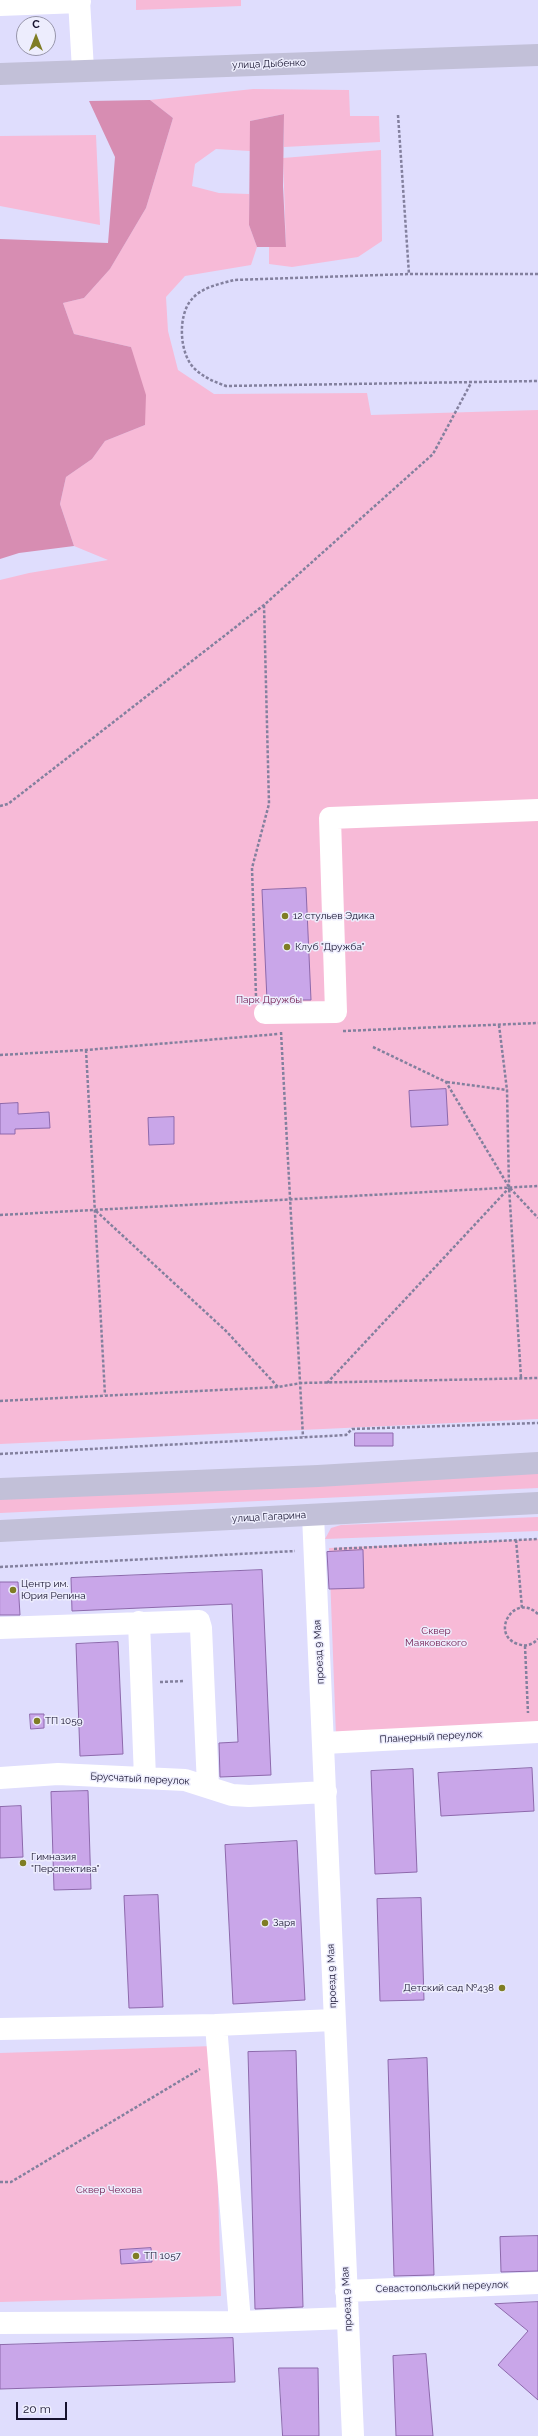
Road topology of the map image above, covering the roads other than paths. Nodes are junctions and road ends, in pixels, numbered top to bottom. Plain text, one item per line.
1 (79, 1) edge
2 (0, 5) edge
3 (538, 55) edge
4 (83, 70) junction
5 (0, 74) edge
6 (538, 810) edge
7 (265, 1013) road end
8 (538, 1463) edge
9 (0, 1489) edge
10 (538, 1503) edge
11 (313, 1515) junction
12 (0, 1531) edge
13 (139, 1622) junction
14 (0, 1628) edge
15 (533, 1732) edge
16 (324, 1743) junction
17 (0, 1778) edge
18 (145, 1778) junction
19 (208, 1786) junction
20 (326, 1792) junction
21 (334, 2020) junction
22 (216, 2025) junction
23 (0, 2028) edge
24 (538, 2283) edge
25 (346, 2291) junction
26 (348, 2318) junction
27 (240, 2322) junction
28 (0, 2323) edge
29 (353, 2436) edge

1 - 2 street
1 - 4 street
3 - 4 main road, улица Дыбенко
4 - 5 main road, улица Дыбенко
6 - 7 street
8 - 9 main road
10 - 11 main road, улица Гагарина
11 - 12 main road, улица Гагарина
11 - 16 street, проезд 9 Мая
13 - 14 street
13 - 18 street
13 - 19 street
15 - 16 street, Планерный переулок
16 - 20 street, проезд 9 Мая
17 - 18 street, Брусчатый переулок
18 - 19 street, Брусчатый переулок
19 - 20 street, Брусчатый переулок
20 - 21 street, проезд 9 Мая
21 - 22 street
21 - 25 street, проезд 9 Мая
22 - 23 street
22 - 27 street
24 - 25 street, Севастопольский переулок
25 - 26 street, проезд 9 Мая
26 - 27 street
26 - 29 street, проезд 9 Мая
27 - 28 street

